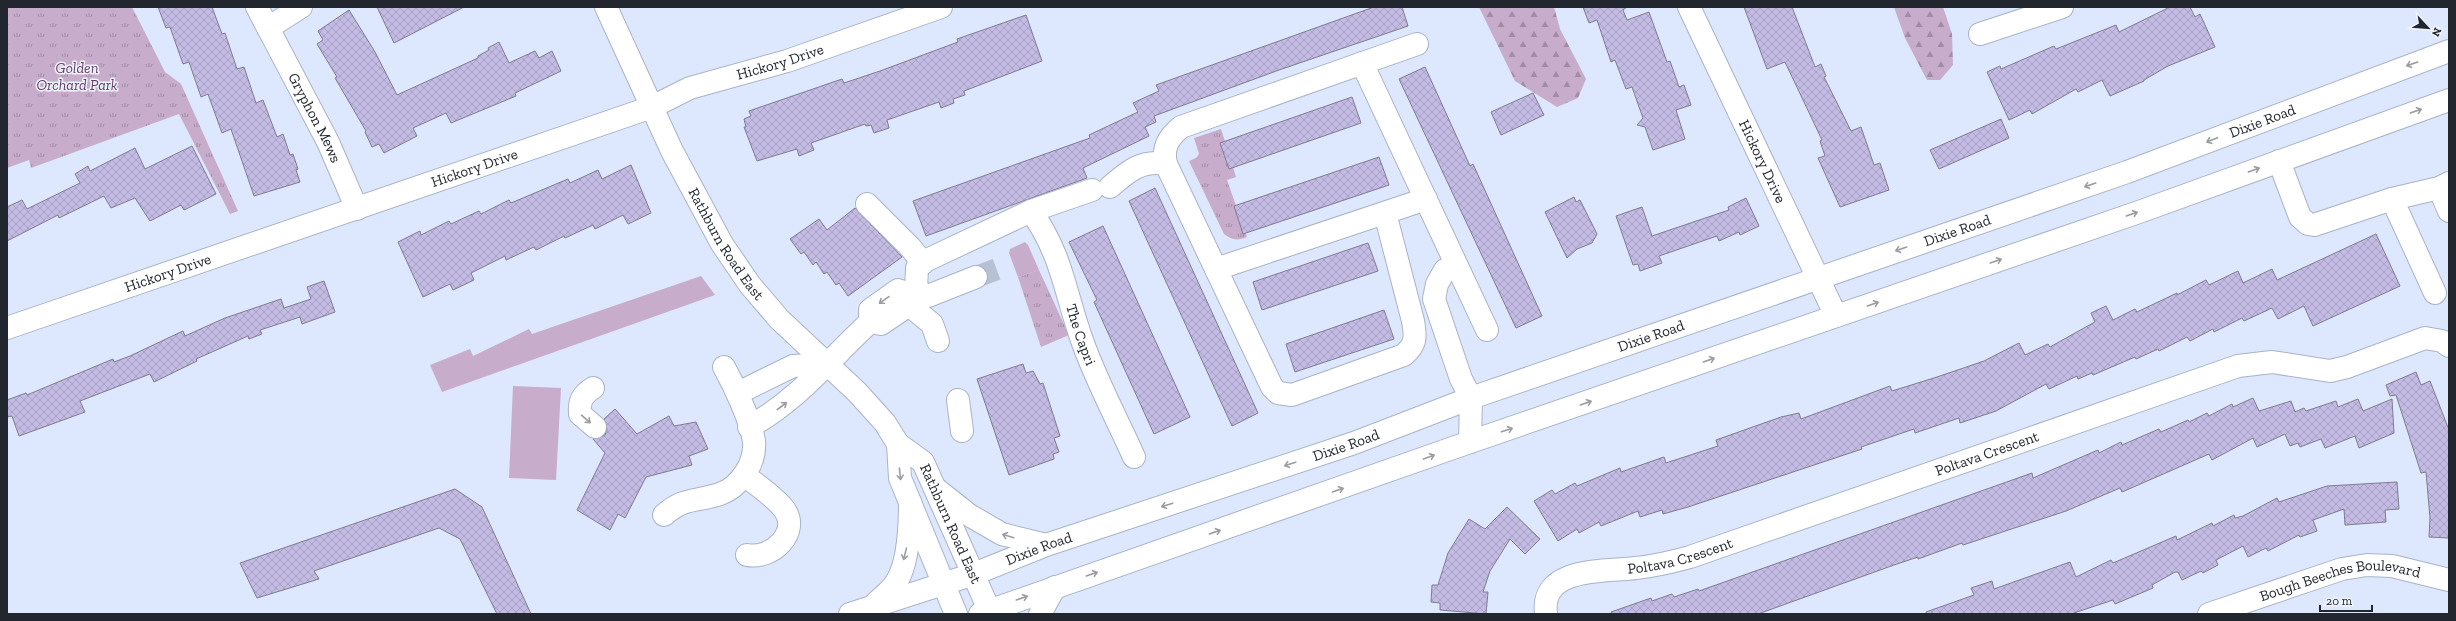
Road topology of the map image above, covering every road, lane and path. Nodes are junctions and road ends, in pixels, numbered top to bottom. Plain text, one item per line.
1 (257, 7) edge
2 (301, 7) edge
3 (606, 7) edge
4 (941, 7) edge
5 (1689, 7) edge
6 (2062, 7) edge
7 (268, 28) junction
8 (1980, 34) dead end
9 (1417, 44) dead end
10 (2449, 51) edge
11 (1362, 63) junction
12 (2449, 100) edge
13 (652, 107) junction
14 (1165, 159) junction
15 (2279, 161) junction
16 (2444, 186) edge
17 (1426, 199) junction
18 (2392, 199) junction
19 (866, 204) dead end
20 (357, 209) junction
21 (1031, 211) junction
22 (2449, 211) edge
23 (1385, 213) junction
24 (923, 264) junction
25 (1456, 265) junction
26 (1216, 269) junction
27 (976, 278) tunnel mouth
28 (1818, 278) junction
29 (2435, 293) dead end
30 (911, 296) junction
31 (1836, 316) junction
32 (7, 328) edge
33 (1487, 330) dead end
34 (938, 341) dead end
35 (2449, 346) edge
36 (828, 364) junction
37 (724, 367) dead end
38 (593, 388) dead end
39 (1466, 388) junction
40 (738, 393) junction
41 (958, 400) dead end
42 (595, 427) dead end
43 (749, 427) junction
44 (962, 431) dead end
45 (1470, 442) junction
46 (898, 444) junction
47 (1134, 457) dead end
48 (744, 475) junction
49 (935, 488) junction
50 (910, 502) junction
51 (664, 515) dead end
52 (1046, 545) junction
53 (747, 556) dead end
54 (974, 574) junction
55 (2449, 580) edge
56 (943, 584) junction
57 (1055, 587) junction
58 (872, 606) junction
59 (987, 613) edge
60 (850, 614) edge
61 (956, 614) edge
62 (1040, 614) edge
63 (1546, 614) edge
64 (2209, 614) edge

1 - 7 street, Gryphon Mews
2 - 7 street
3 - 13 street, Rathburn Road East
4 - 13 street, Hickory Drive
5 - 28 street, Hickory Drive
6 - 8 street
7 - 20 street, Gryphon Mews
9 - 11 street
10 -> 28 street, Dixie Road
11 - 14 street
11 - 17 street
15 -> 12 street
13 - 20 street, Hickory Drive
13 - 36 street, Rathburn Road East
14 - 21 street
14 - 26 street
15 - 18 street
31 -> 15 street
16 - 18 street
16 - 22 street
17 - 23 street
17 - 25 street
18 - 29 street
19 - 24 street
20 - 32 street, Hickory Drive
21 - 24 street
21 - 47 street, The Capri
23 - 26 street
23 - 26 street
24 - 30 street
25 - 33 street
25 - 39 street
27 - 30 street
28 - 31 street, Hickory Drive
28 - 39 street, Dixie Road
30 - 34 street
30 - 36 street
45 -> 31 street
35 - 63 street, Poltava Crescent
36 - 40 street
43 -> 36 street
36 - 46 street, Rathburn Road East
37 - 40 street
38 -> 42 street
39 - 45 street
39 -> 52 street, Dixie Road
40 - 43 street
41 - 44 street
43 - 48 street
57 -> 45 street
46 - 49 street, Rathburn Road East
46 -> 50 street, Rathburn Road East
48 - 51 street
48 - 53 street
52 -> 49 street
49 - 54 street, Rathburn Road East
50 - 56 street, Rathburn Road East
50 -> 58 street
52 - 54 street, Dixie Road
54 - 56 street, Dixie Road
54 - 59 street, Rathburn Road East
55 - 64 street, Bough Beeches Boulevard
56 - 58 street, Dixie Road
56 - 61 street, Rathburn Road East
59 -> 57 street
57 - 62 street
58 - 60 street, Dixie Road

